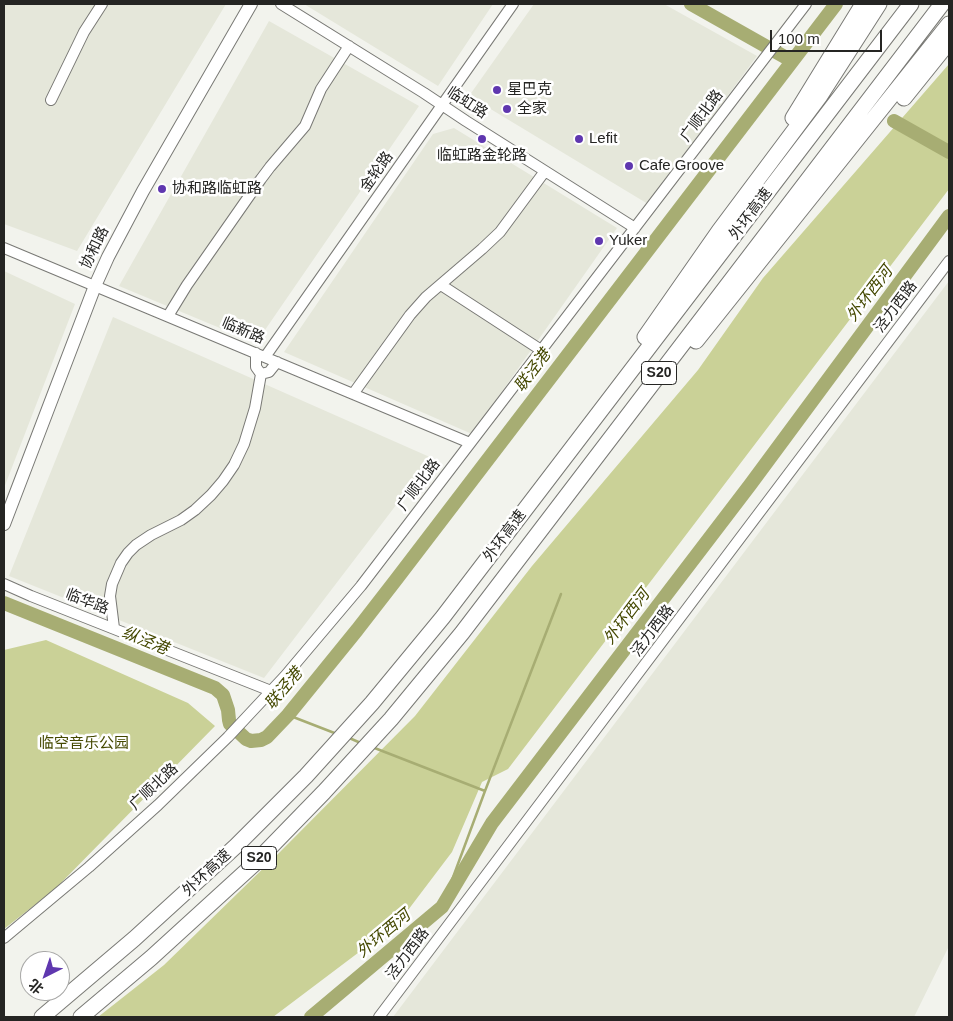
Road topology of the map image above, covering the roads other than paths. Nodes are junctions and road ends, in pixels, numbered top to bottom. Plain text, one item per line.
1 (102, 4) edge
2 (251, 4) edge
3 (281, 4) edge
4 (513, 4) edge
5 (806, 4) edge
6 (863, 4) edge
7 (879, 4) edge
8 (911, 4) edge
9 (942, 4) edge
10 (947, 33) edge
11 (349, 46) junction
12 (51, 100) dead end
13 (442, 105) junction
14 (545, 171) junction
15 (751, 189) junction
16 (635, 228) junction
17 (4, 248) edge
18 (949, 262) edge
19 (441, 285) junction
20 (94, 286) junction
21 (168, 316) junction
22 (541, 350) junction
23 (260, 355) junction
24 (277, 362) junction
25 (261, 374) junction
26 (353, 394) junction
27 (470, 443) junction
28 (545, 483) junction
29 (564, 497) junction
30 (4, 524) edge
31 (4, 584) edge
32 (114, 628) junction
33 (272, 690) junction
34 (4, 938) edge
35 (42, 1017) edge
36 (81, 1017) edge
37 (379, 1017) edge

1 - 12 street
2 - 20 main road, 协和路
3 - 11 street, 临虹路
4 - 13 street, 金轮路
5 - 16 street, 广顺北路
6 - 15 highway
7 - 15 highway
8 - 28 highway, 外环高速 / S20
9 - 29 highway, 外环高速 / S20
10 - 29 highway
11 - 13 street, 临虹路
11 - 21 street
13 - 14 street, 临虹路
13 - 23 street, 金轮路
14 - 16 street, 临虹路
14 - 19 street
15 - 28 highway
16 - 22 street, 广顺北路
17 - 20 street, 临新路
18 - 37 street, 泾力西路
19 - 22 street
19 - 26 street
20 - 21 street, 临新路
20 - 30 main road, 协和路
21 - 23 street, 临新路
22 - 27 street, 广顺北路
23 - 24 street, 临新路
23 - 25 street
24 - 25 street
24 - 26 street, 临新路
25 - 32 street
26 - 27 street, 临新路
27 - 33 street, 广顺北路
28 - 35 highway, 外环高速 / S20
29 - 36 highway, 外环高速 / S20
31 - 32 street, 临华路
32 - 33 street, 临华路
33 - 34 street, 广顺北路

